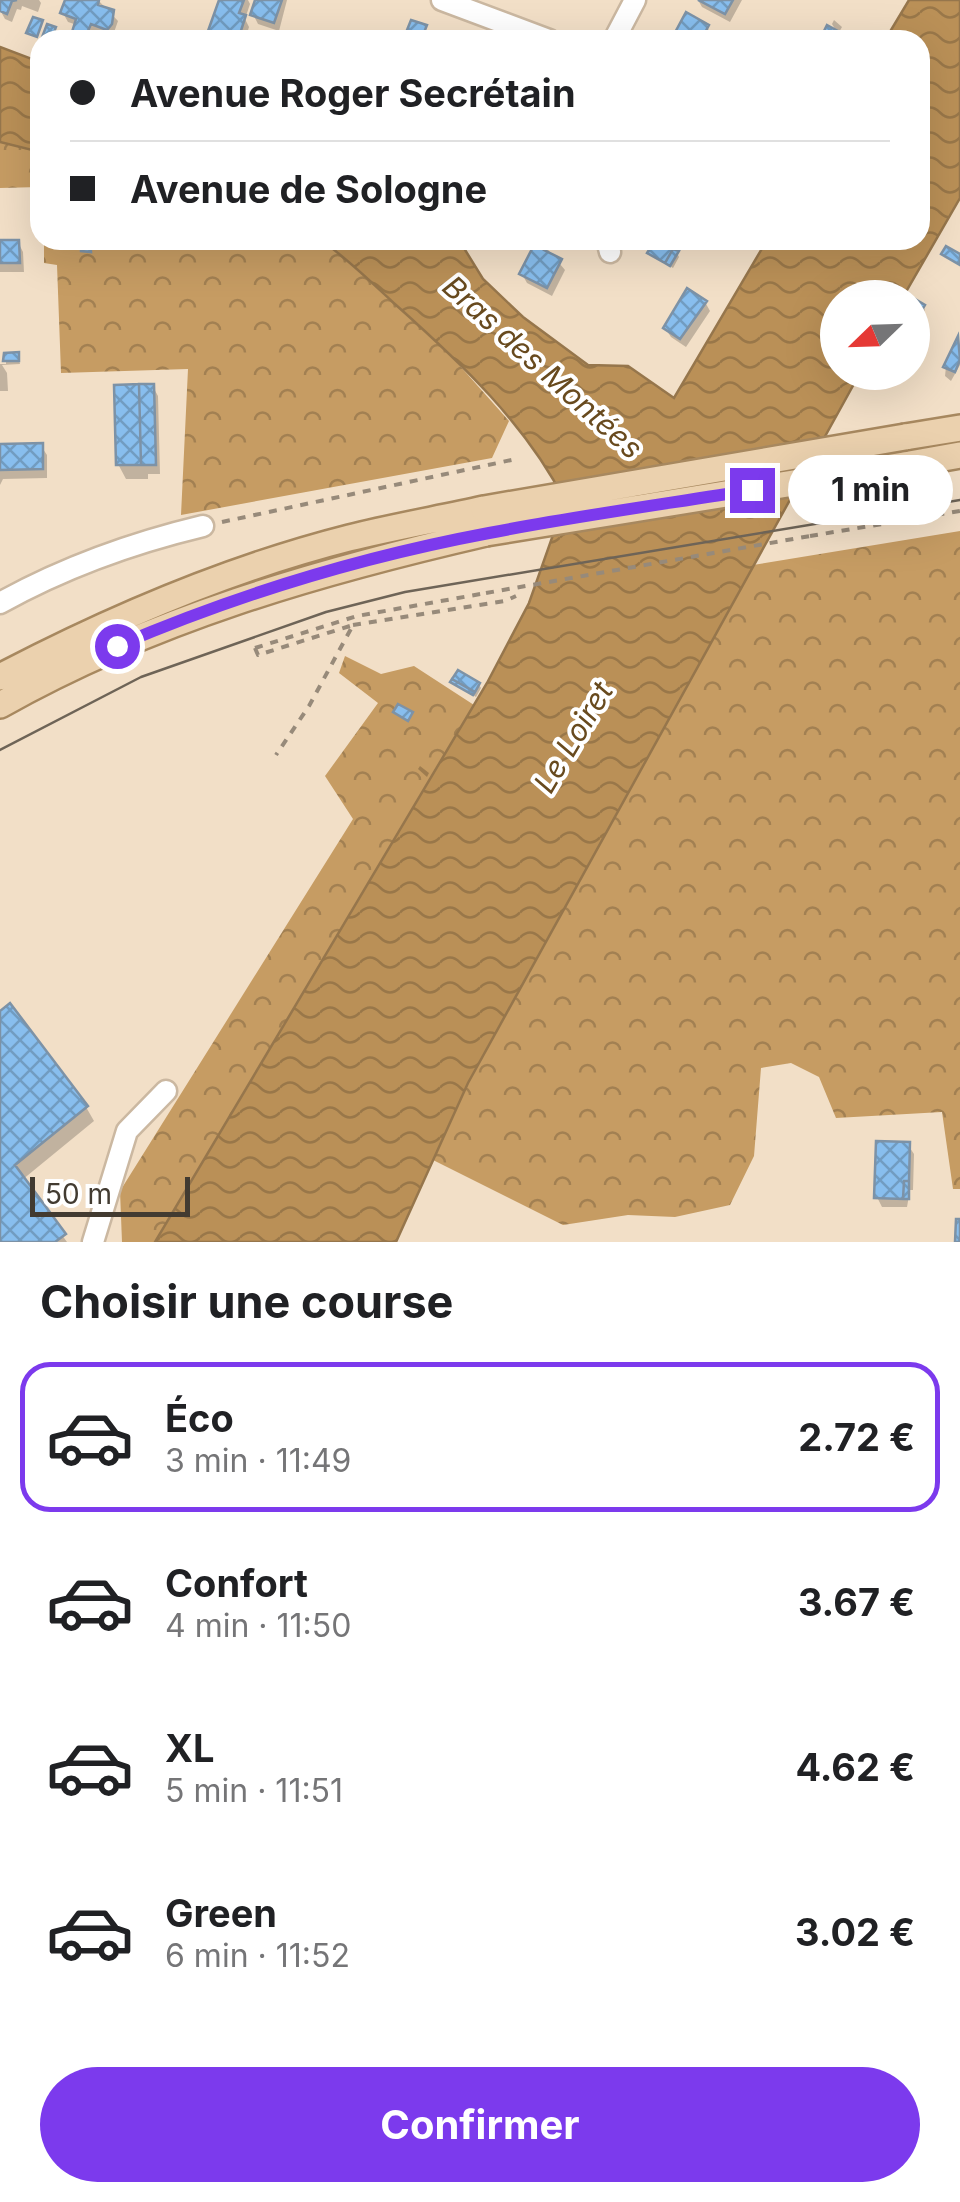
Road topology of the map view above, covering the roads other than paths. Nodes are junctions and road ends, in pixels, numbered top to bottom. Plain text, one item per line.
1 (442, 0) edge
2 (635, 0) edge
3 (522, 30) edge
4 (619, 30) edge
5 (960, 428) edge
6 (960, 455) edge
7 (485, 521) junction
8 (203, 526) road end
9 (0, 603) edge
10 (0, 677) edge
11 (0, 704) edge
12 (166, 1091) dead end
13 (93, 1242) edge

1 - 3 street
2 - 4 street
5 - 7 main road, bridge
6 - 7 main road, bridge
7 - 10 main road
7 - 11 main road
8 - 9 street
12 - 13 street

